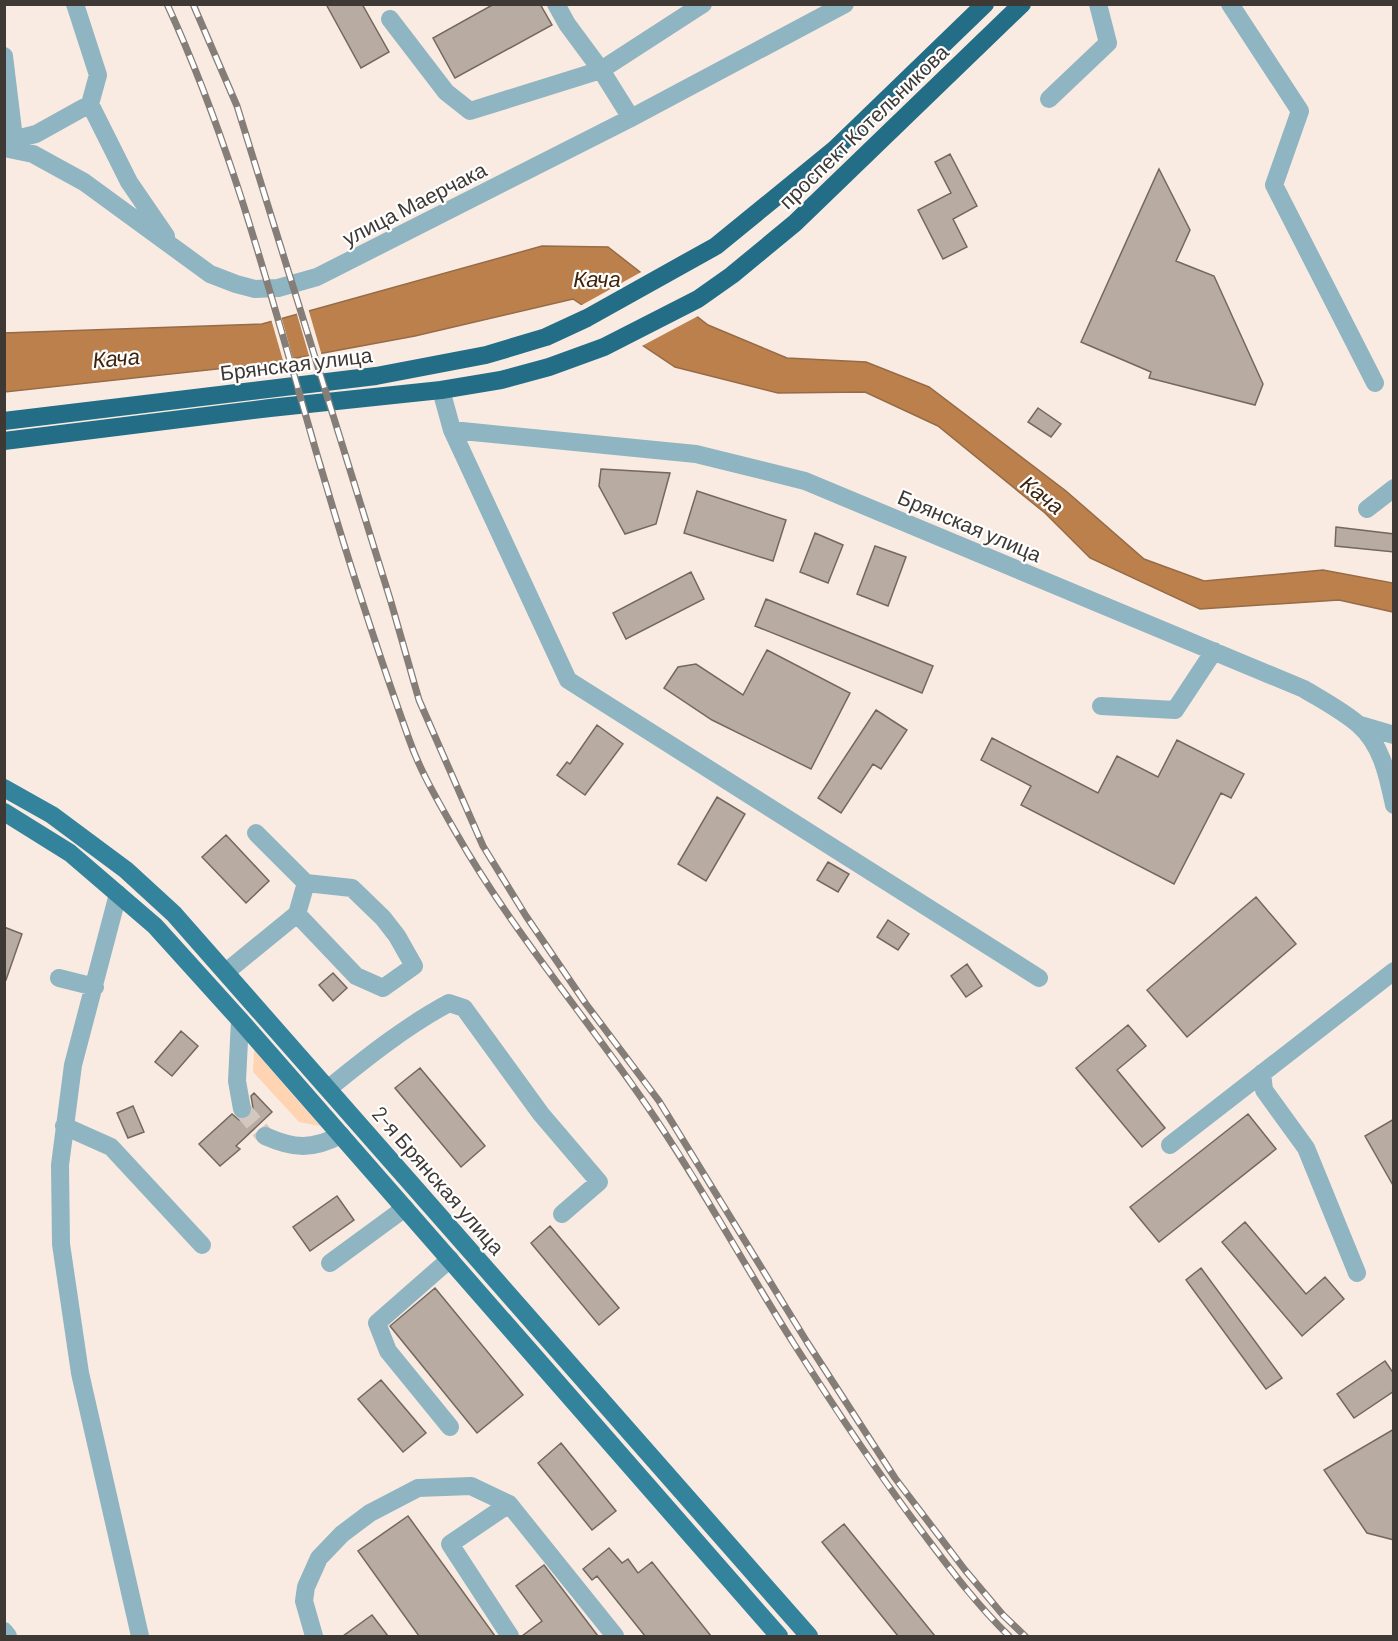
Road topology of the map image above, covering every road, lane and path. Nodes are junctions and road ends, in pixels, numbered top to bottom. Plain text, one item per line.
1 (75, 4) edge
2 (556, 4) edge
3 (703, 4) edge
4 (845, 4) edge
5 (985, 4) edge
6 (1022, 4) edge
7 (1098, 4) edge
8 (1230, 4) edge
9 (390, 20) dead end
10 (4, 56) edge
11 (601, 70) junction
12 (1049, 99) dead end
13 (90, 104) junction
14 (631, 118) junction
15 (8, 143) edge
16 (175, 248) junction
17 (679, 268) joint
18 (698, 299) joint
19 (1375, 383) dead end
20 (441, 390) junction
21 (4, 421) edge
22 (452, 430) junction
23 (4, 441) edge
24 (1394, 488) edge
25 (1367, 509) dead end
26 (1214, 651) junction
27 (1101, 706) dead end
28 (1360, 725) junction
29 (1394, 735) edge
30 (4, 788) edge
31 (1394, 805) edge
32 (4, 812) edge
33 (256, 834) dead end
34 (306, 883) junction
35 (118, 894) junction
36 (297, 914) junction
37 (1394, 971) edge
38 (226, 972) junction
39 (59, 978) dead end
40 (1039, 978) dead end
41 (95, 987) junction
42 (240, 1020) junction
43 (1262, 1073) junction
44 (329, 1088) junction
45 (242, 1109) tunnel mouth
46 (64, 1126) junction
47 (341, 1135) junction
48 (265, 1136) tunnel mouth
49 (1170, 1145) dead end
50 (405, 1208) junction
51 (562, 1215) dead end
52 (202, 1245) dead end
53 (450, 1259) junction
54 (330, 1263) dead end
55 (1357, 1273) dead end
56 (450, 1427) dead end
57 (509, 1504) junction
58 (4, 1631) edge
59 (8, 1636) edge
60 (140, 1636) edge
61 (314, 1636) edge
62 (510, 1636) edge
63 (615, 1636) edge
64 (779, 1636) edge
65 (809, 1636) edge

1 - 13 street
2 - 11 street
3 - 11 street
4 - 14 street, улица Маерчака
5 - 17 highway, проспект Котельникова
6 - 18 highway, проспект Котельникова
7 - 12 street
8 - 19 street
9 - 11 street
10 - 15 street
11 - 14 street
13 - 15 street
13 - 16 street
14 - 16 street, улица Маерчака
15 - 16 street, улица Маерчака
17 - 21 highway, Брянская улица
18 - 20 highway, Брянская улица
20 - 22 street
20 - 23 highway, Брянская улица
22 - 26 street, Брянская улица
22 - 40 street
24 - 25 street
26 - 27 street
26 - 28 street, Брянская улица
28 - 29 street
28 - 31 street, Брянская улица
30 - 38 main road, 2-я Брянская улица
32 - 35 main road, 2-я Брянская улица
33 - 34 street
34 - 36 street
34 - 36 street
35 - 41 street
35 - 42 main road, 2-я Брянская улица
36 - 38 street
37 - 43 street
38 - 44 main road, 2-я Брянская улица
39 - 41 street
41 - 46 street
42 - 45 street
42 - 47 main road, 2-я Брянская улица
43 - 49 street
43 - 55 street
44 - 51 street
44 - 65 main road, 2-я Брянская улица
46 - 52 street
46 - 60 street
47 - 48 street
47 - 50 main road, 2-я Брянская улица
50 - 53 main road, 2-я Брянская улица
50 - 54 street
53 - 56 street
53 - 64 main road, 2-я Брянская улица
57 - 61 street
57 - 62 street
57 - 63 street
58 - 59 street

